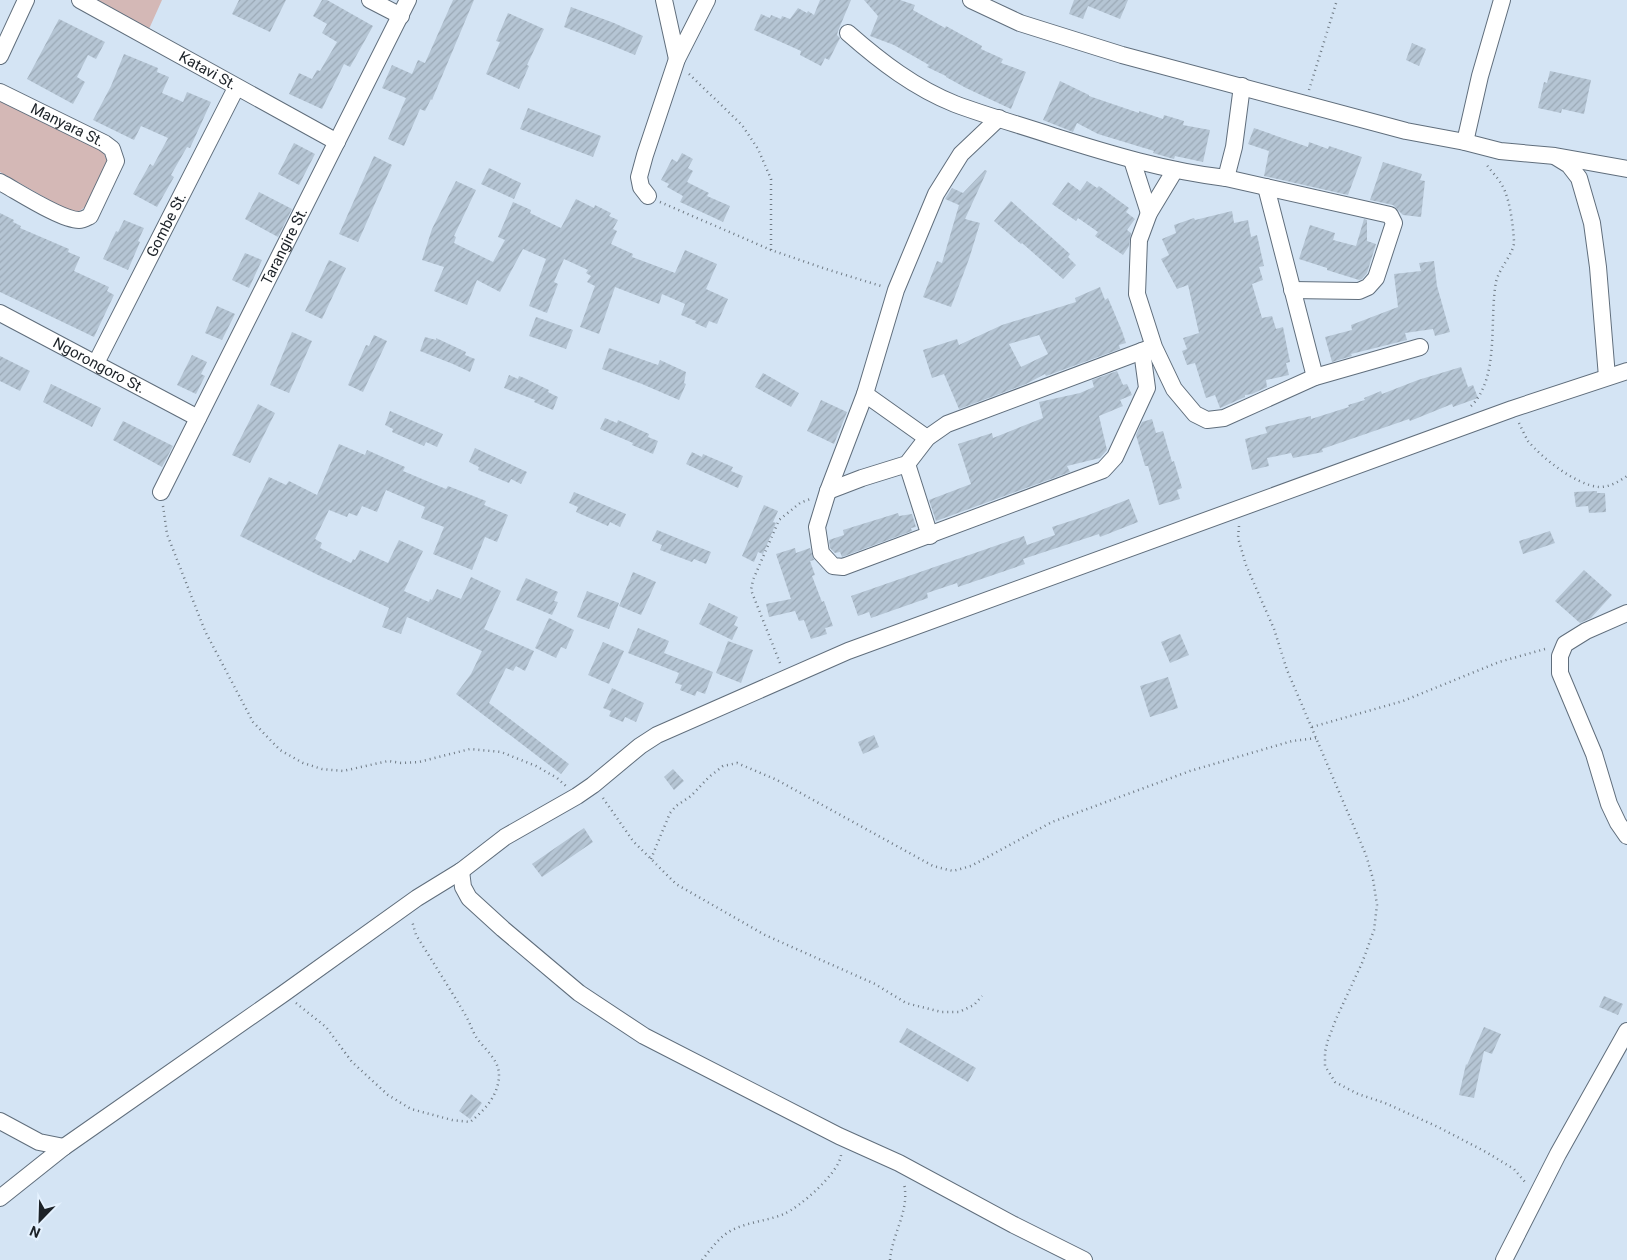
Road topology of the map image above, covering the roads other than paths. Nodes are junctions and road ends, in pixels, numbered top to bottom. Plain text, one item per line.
1 (26, 0) edge
2 (80, 0) edge
3 (370, 0) edge
4 (408, 0) edge
5 (664, 0) edge
6 (707, 0) edge
7 (1502, 0) edge
8 (979, 2) edge
9 (400, 16) junction
10 (848, 33) dead end
11 (0, 56) edge
12 (677, 59) junction
13 (1242, 86) junction
14 (236, 88) junction
15 (0, 92) edge
16 (999, 118) junction
17 (337, 142) junction
18 (1471, 143) junction
19 (1555, 156) junction
20 (1132, 160) junction
21 (1627, 169) edge
22 (1175, 170) junction
23 (1226, 178) junction
24 (0, 182) edge
25 (1266, 187) junction
26 (648, 196) road end
27 (1148, 213) junction
28 (1292, 290) junction
29 (0, 313) edge
30 (1420, 348) dead end
31 (1148, 349) junction
32 (96, 363) junction
33 (1627, 371) edge
34 (1315, 377) junction
35 (1607, 377) junction
36 (865, 394) junction
37 (198, 418) junction
38 (927, 438) junction
39 (907, 464) junction
40 (828, 491) junction
41 (161, 492) road end
42 (930, 536) junction
43 (1627, 613) edge
44 (1627, 836) edge
45 (461, 871) junction
46 (1627, 1031) edge
47 (0, 1121) edge
48 (39, 1142) junction
49 (64, 1147) junction
50 (38, 1168) junction
51 (0, 1198) edge
52 (1084, 1260) edge
53 (1504, 1260) edge

1 - 11 street
2 - 14 street, Katavi St.
3 - 9 street
4 - 9 street, Tarangire St.
5 - 12 street
6 - 12 street
7 - 18 street
8 - 13 street
9 - 17 street, Tarangire St.
10 - 16 street
12 - 26 street
13 - 18 street
13 - 23 street
14 - 17 street, Katavi St.
14 - 32 street, Gombe St.
15 - 24 street, Manyara St.
16 - 20 street
16 - 36 street
17 - 37 street, Tarangire St.
18 - 19 street
19 - 21 street
19 - 35 street
20 - 22 street
20 - 27 street
22 - 23 street
22 - 27 street
23 - 25 street
25 - 28 street
25 - 28 street
27 - 31 street
28 - 34 street
29 - 32 street, Ngorongoro St.
30 - 34 street
31 - 34 street
31 - 38 street
31 - 42 street
32 - 37 street, Ngorongoro St.
33 - 35 street
35 - 45 street
36 - 38 street
36 - 40 street
37 - 41 street, Tarangire St.
38 - 39 street
39 - 40 street
39 - 42 street
40 - 42 street
43 - 44 street
45 - 49 street
45 - 52 street
46 - 53 street
47 - 48 street
48 - 49 street
48 - 50 street
49 - 50 street
50 - 51 street

